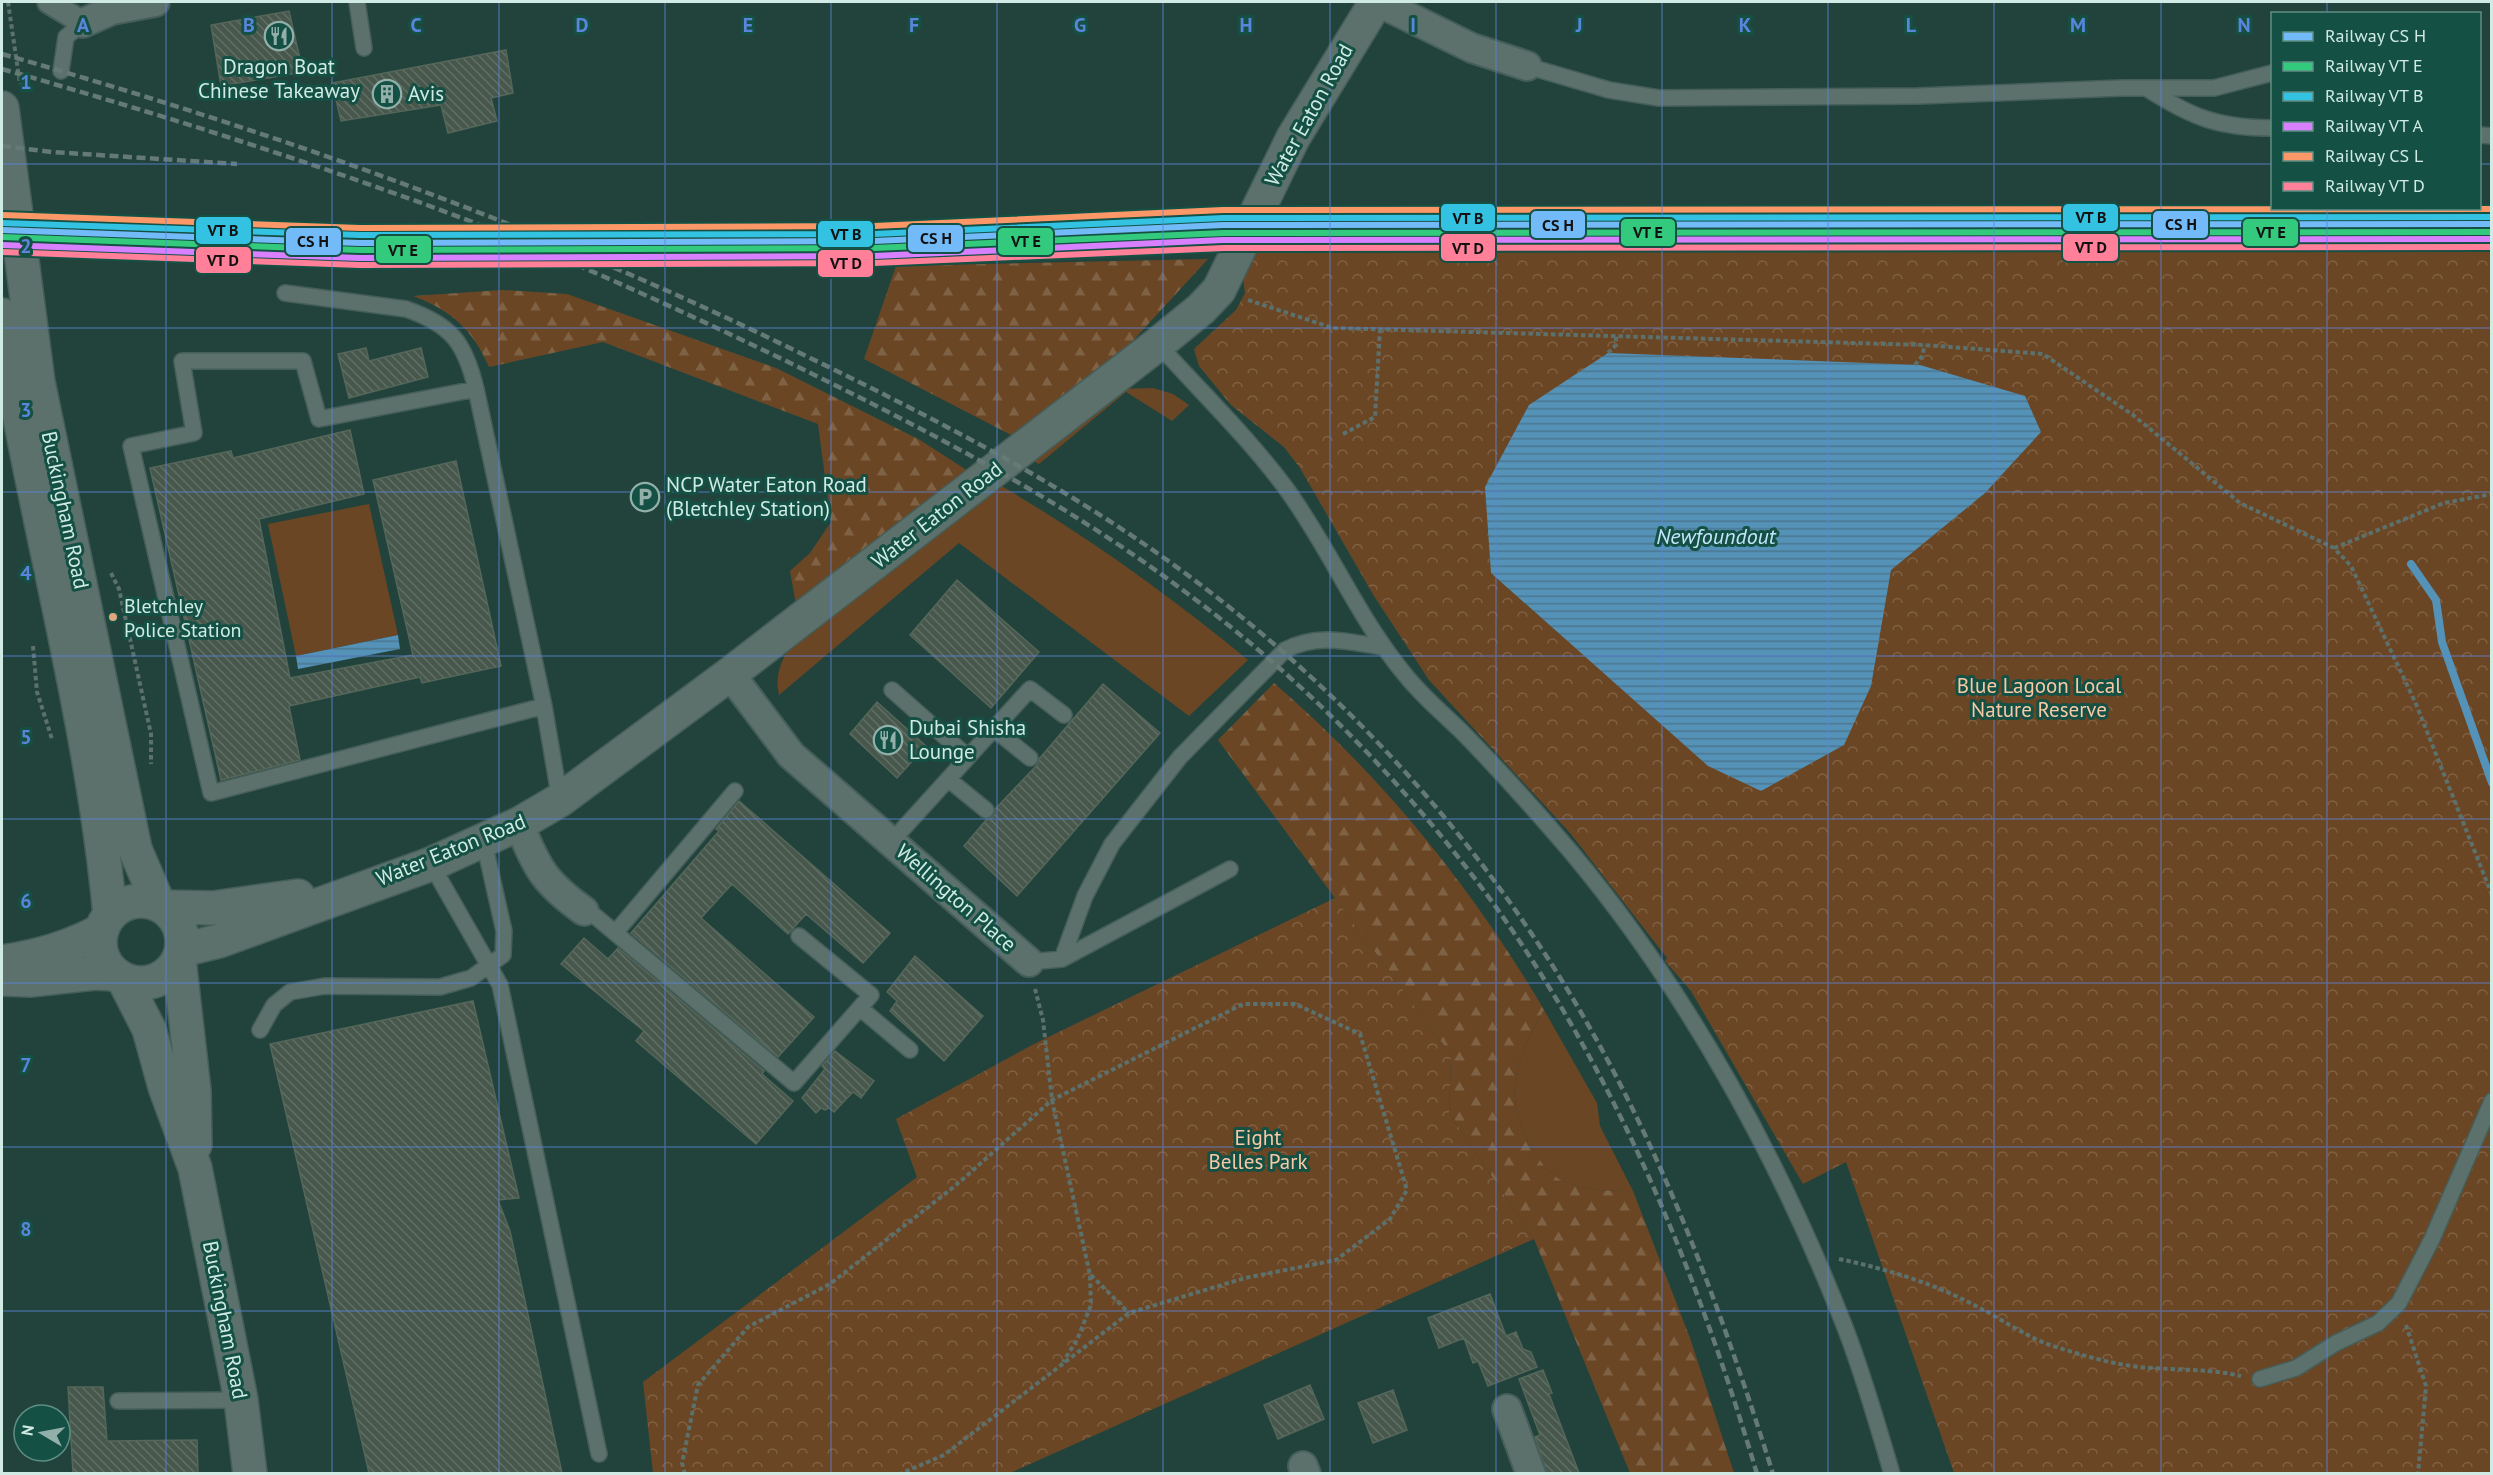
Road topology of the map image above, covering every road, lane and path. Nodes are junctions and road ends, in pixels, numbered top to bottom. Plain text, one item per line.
1 (8, 2) edge
2 (49, 2) edge
3 (155, 2) edge
4 (357, 2) edge
5 (1377, 2) edge
6 (83, 23) junction
7 (364, 48) dead end
8 (1527, 66) joint
9 (62, 71) dead end
10 (2271, 73) edge
11 (2146, 88) junction
12 (11, 99) edge
13 (2271, 128) edge
14 (1219, 290) junction
15 (285, 293) dead end
16 (2, 315) edge
17 (1380, 329) junction
18 (1616, 336) junction
19 (1158, 344) junction
20 (1924, 345) junction
21 (1608, 353) dead end
22 (1915, 365) dead end
23 (476, 389) junction
24 (1343, 434) dead end
25 (2492, 494) edge
26 (2334, 548) junction
27 (108, 568) dead end
28 (32, 634) dead end
29 (1383, 647) junction
30 (730, 674) junction
31 (892, 690) dead end
32 (544, 706) junction
33 (1064, 715) dead end
34 (994, 729) junction
35 (56, 749) dead end
36 (968, 757) junction
37 (1030, 758) dead end
38 (150, 770) dead end
39 (948, 779) junction
40 (735, 791) dead end
41 (560, 801) junction
42 (986, 810) dead end
43 (519, 824) junction
44 (484, 842) junction
45 (891, 842) junction
46 (430, 864) junction
47 (1230, 869) dead end
48 (362, 886) junction
49 (2492, 895) edge
50 (161, 906) junction
51 (584, 911) joint
52 (106, 922) junction
53 (615, 933) junction
54 (799, 936) dead end
55 (180, 955) junction
56 (1062, 959) junction
57 (2, 962) edge
58 (1029, 962) junction
59 (488, 968) junction
60 (120, 977) junction
61 (2, 979) edge
62 (860, 1008) junction
63 (260, 1030) dead end
64 (910, 1050) dead end
65 (1052, 1100) junction
66 (2492, 1101) edge
67 (195, 1168) junction
68 (1817, 1261) junction
69 (1090, 1275) junction
70 (2398, 1303) junction
71 (1129, 1313) junction
72 (1061, 1365) junction
73 (2260, 1379) joint
74 (241, 1400) junction
75 (118, 1401) dead end
76 (1507, 1409) dead end
77 (599, 1454) dead end
78 (250, 1473) edge
79 (685, 1473) edge
80 (900, 1473) edge
81 (1531, 1473) edge
82 (1892, 1473) edge
83 (2418, 1473) edge

1 - 12 path
2 - 6 street
3 - 6 street
4 - 7 lane
5 - 8 street
5 - 14 main road, Water Eaton Road
6 - 9 lane
8 - 11 lane
10 - 11 lane
11 - 13 lane
12 - 50 main road, Buckingham Road
14 - 17 path
14 - 19 main road, Water Eaton Road
15 - 23 lane
16 - 52 main road, Buckingham Road
17 - 18 path
17 - 24 path
18 - 20 path
18 - 21 path
19 - 29 lane
19 - 30 main road, Water Eaton Road
20 - 22 path
20 - 26 path
23 - 32 lane
23 - 32 lane
25 - 26 path
26 - 49 path
27 - 38 path
28 - 35 path
29 - 56 lane
29 - 68 lane
30 - 41 main road, Water Eaton Road
30 - 45 street, Wellington Place
31 - 36 lane
32 - 41 lane
33 - 34 lane
34 - 36 lane
34 - 37 lane
36 - 39 lane
39 - 42 lane
39 - 45 lane
40 - 53 lane
41 - 43 main road, Water Eaton Road
43 - 44 main road, Water Eaton Road
43 - 51 street
44 - 46 main road, Water Eaton Road
44 - 59 lane
45 - 58 street, Wellington Place
46 - 48 main road, Water Eaton Road
46 - 59 lane
47 - 56 lane, Wellington Place
48 - 50 main road, Water Eaton Road
48 - 55 main road, Water Eaton Road
50 - 52 main road
50 - 55 main road
51 - 53 lane
52 - 57 main road
52 - 60 main road
53 - 62 lane
54 - 62 lane
55 - 60 main road
55 - 67 main road, Buckingham Road
56 - 58 lane, Wellington Place
58 - 65 path
59 - 63 lane
59 - 77 lane
60 - 61 main road
60 - 67 main road, Buckingham Road
62 - 64 lane
65 - 69 path
65 - 71 path
65 - 79 path
66 - 70 lane
67 - 74 main road, Buckingham Road
68 - 73 path
68 - 82 lane
69 - 71 path
69 - 72 path
70 - 73 lane
70 - 83 path
71 - 72 path
72 - 80 path
74 - 75 lane
74 - 78 main road, Buckingham Road
76 - 81 street

